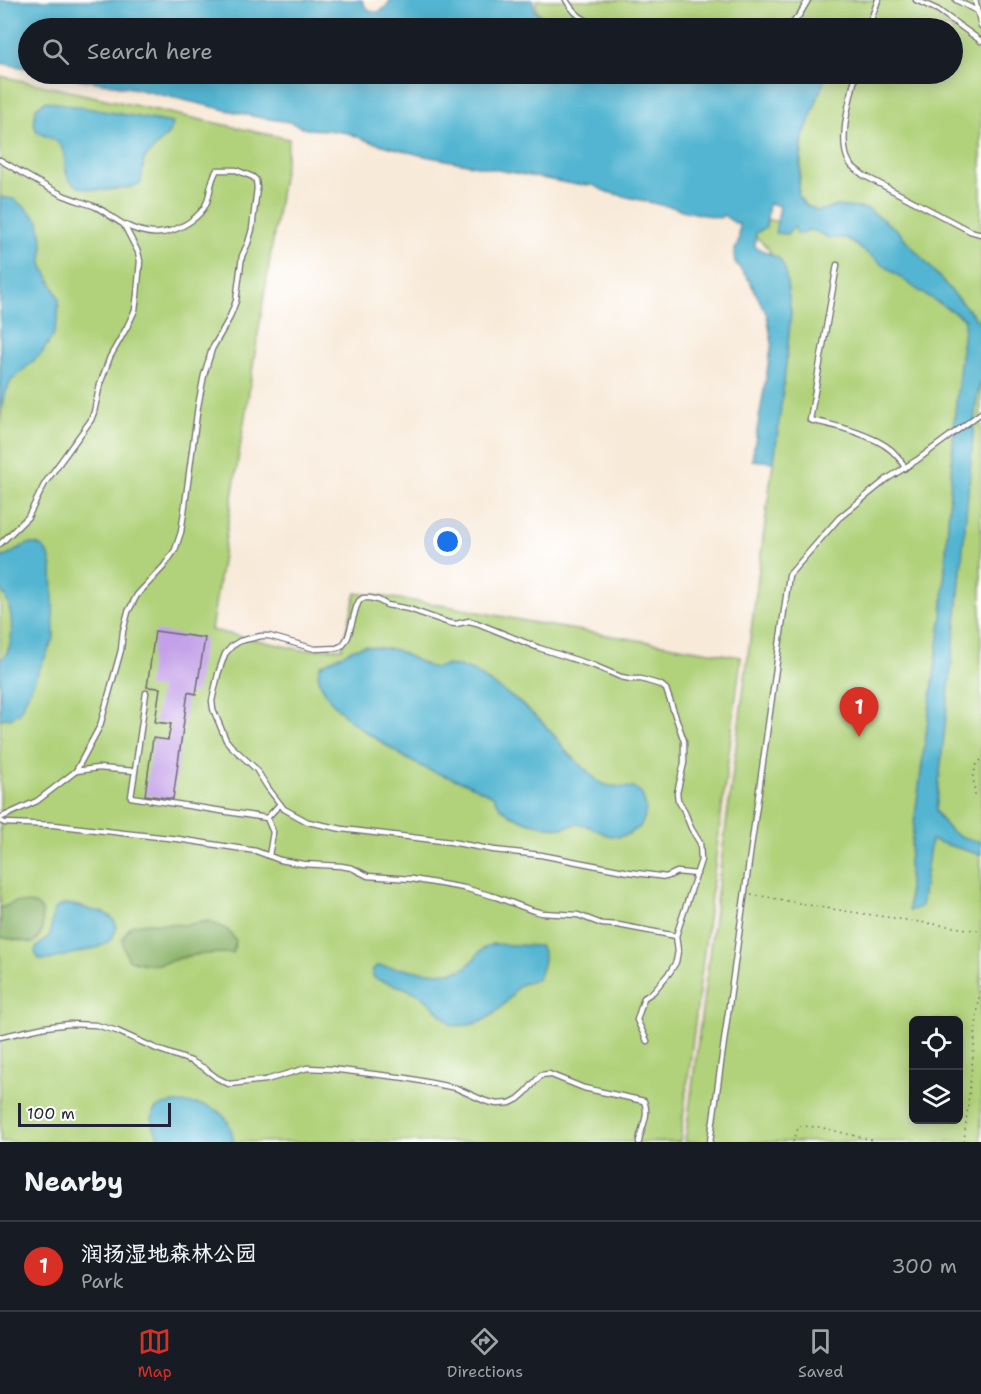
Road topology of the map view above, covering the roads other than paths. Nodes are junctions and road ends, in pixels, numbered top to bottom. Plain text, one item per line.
1 (566, 0) edge
2 (808, 0) edge
3 (878, 0) edge
4 (916, 0) edge
5 (956, 0) edge
6 (975, 0) edge
7 (978, 11) junction
8 (581, 18) edge
9 (797, 18) edge
10 (872, 18) edge
11 (949, 18) edge
12 (981, 26) edge
13 (963, 28) edge
14 (981, 41) edge
15 (854, 84) edge
16 (0, 160) edge
17 (123, 224) junction
18 (981, 234) edge
19 (837, 265) dead end
20 (981, 413) edge
21 (905, 468) junction
22 (0, 544) edge
23 (146, 693) dead end
24 (76, 771) junction
25 (135, 771) junction
26 (280, 804) junction
27 (267, 818) junction
28 (0, 820) edge
29 (269, 856) junction
30 (697, 874) junction
31 (676, 936) junction
32 (0, 1038) edge
33 (647, 1041) dead end
34 (639, 1142) edge
35 (710, 1142) edge

1 - 8 lane
2 - 9 lane
3 - 10 lane
4 - 11 lane
5 - 7 lane
6 - 7 lane
7 - 12 lane
13 - 14 lane
15 - 18 lane
16 - 17 lane
17 - 22 lane
17 - 24 lane
19 - 21 lane
20 - 21 lane
21 - 35 lane
23 - 25 lane
24 - 25 lane
24 - 28 lane
25 - 27 lane
26 - 27 lane
26 - 30 lane
26 - 30 lane
27 - 29 lane
28 - 29 lane
29 - 31 lane
30 - 31 lane
31 - 33 lane
32 - 34 lane

